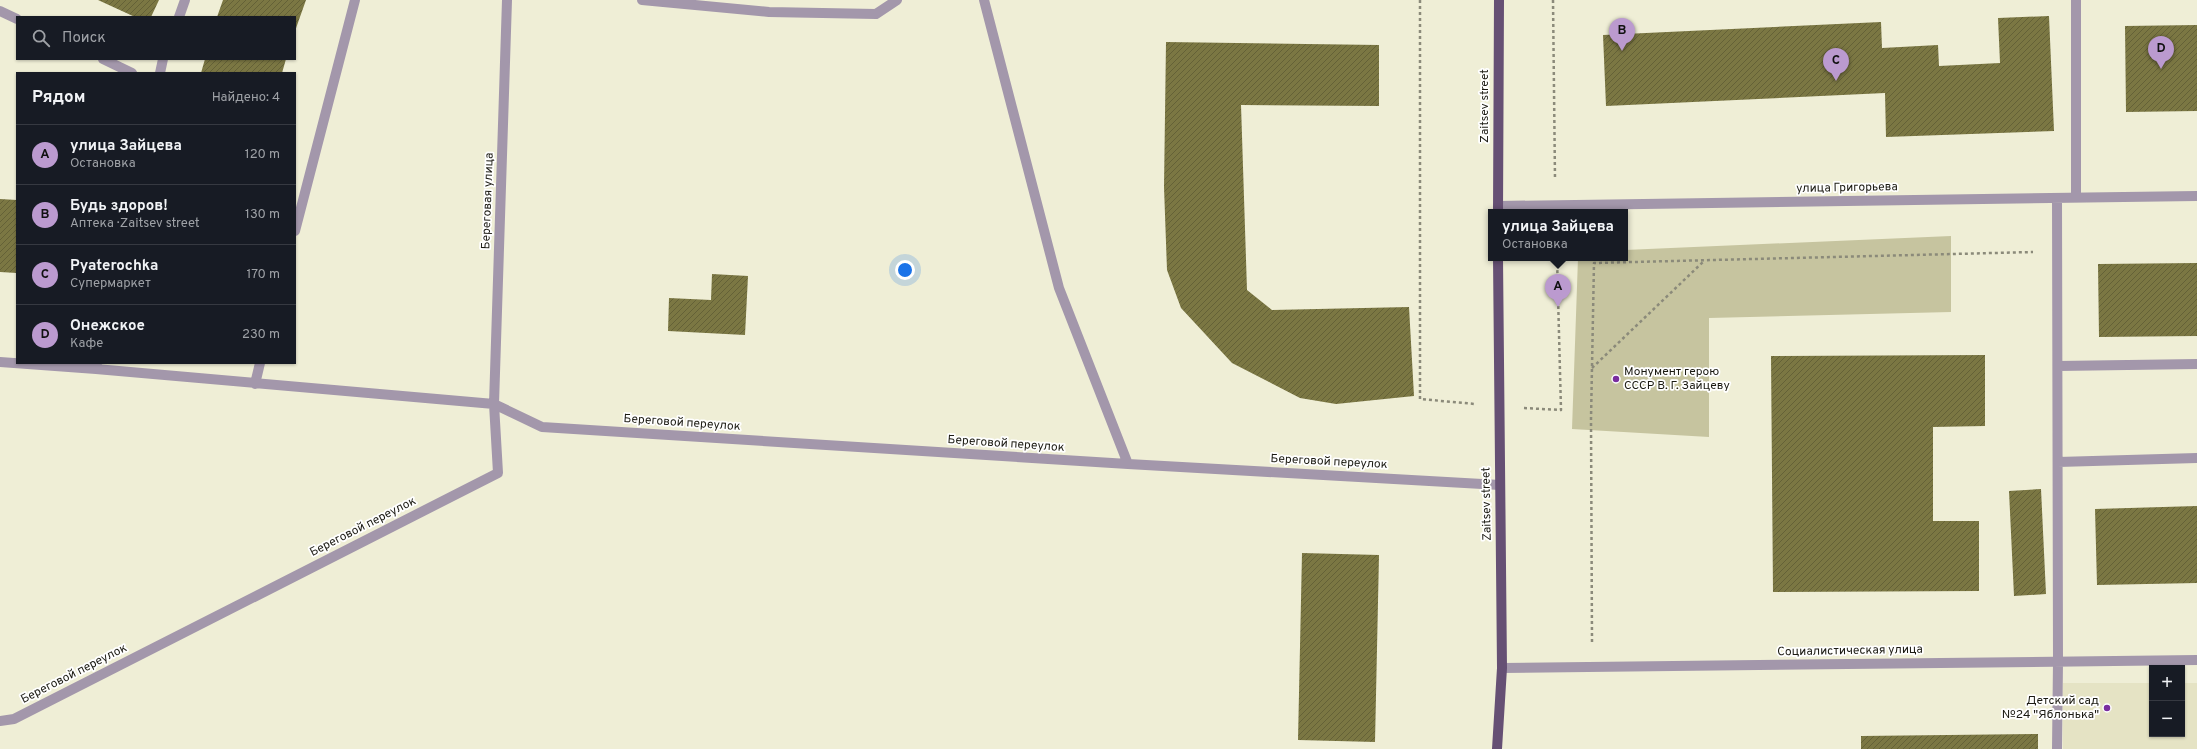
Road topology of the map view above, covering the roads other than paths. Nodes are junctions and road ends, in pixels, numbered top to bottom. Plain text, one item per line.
1 (185, 0) edge
2 (356, 0) edge
3 (507, 0) edge
4 (642, 0) edge
5 (897, 0) edge
6 (984, 0) edge
7 (1499, 0) edge
8 (2076, 0) edge
9 (0, 11) edge
10 (179, 16) edge
11 (16, 19) edge
12 (105, 60) edge
13 (164, 60) edge
14 (130, 72) edge
15 (160, 72) edge
16 (2197, 196) edge
17 (2076, 197) junction
18 (2057, 198) junction
19 (1498, 209) edge
20 (296, 227) edge
21 (1498, 261) edge
22 (0, 362) edge
23 (16, 363) edge
24 (48, 364) edge
25 (260, 364) edge
26 (2197, 364) edge
27 (97, 366) edge
28 (2058, 366) junction
29 (255, 384) junction
30 (494, 404) junction
31 (2197, 458) edge
32 (2058, 462) junction
33 (1128, 464) junction
34 (1500, 485) junction
35 (2197, 660) edge
36 (2058, 662) junction
37 (1502, 668) junction
38 (0, 721) edge
39 (1497, 749) edge
40 (2057, 749) edge

1 - 10 street
2 - 20 street
3 - 30 street, Береговая улица
4 - 5 street
6 - 33 street
7 - 19 main road, Zaitsev street
8 - 17 street
9 - 11 street
12 - 14 street
13 - 15 street
16 - 17 street, улица Григорьева
17 - 18 street, улица Григорьева
18 - 19 street, улица Григорьева
18 - 28 street
21 - 34 main road, Zaitsev street
22 - 23 street
24 - 27 street
25 - 29 street
26 - 28 street
27 - 29 street
28 - 32 street
29 - 30 street
30 - 33 street, Береговой переулок
30 - 38 street, Береговой переулок
31 - 32 street
32 - 36 street
33 - 34 street, Береговой переулок
34 - 37 main road, Zaitsev street
35 - 36 street, Социалистическая улица
36 - 37 street, Социалистическая улица
36 - 40 street
37 - 39 main road, Zaitsev street

